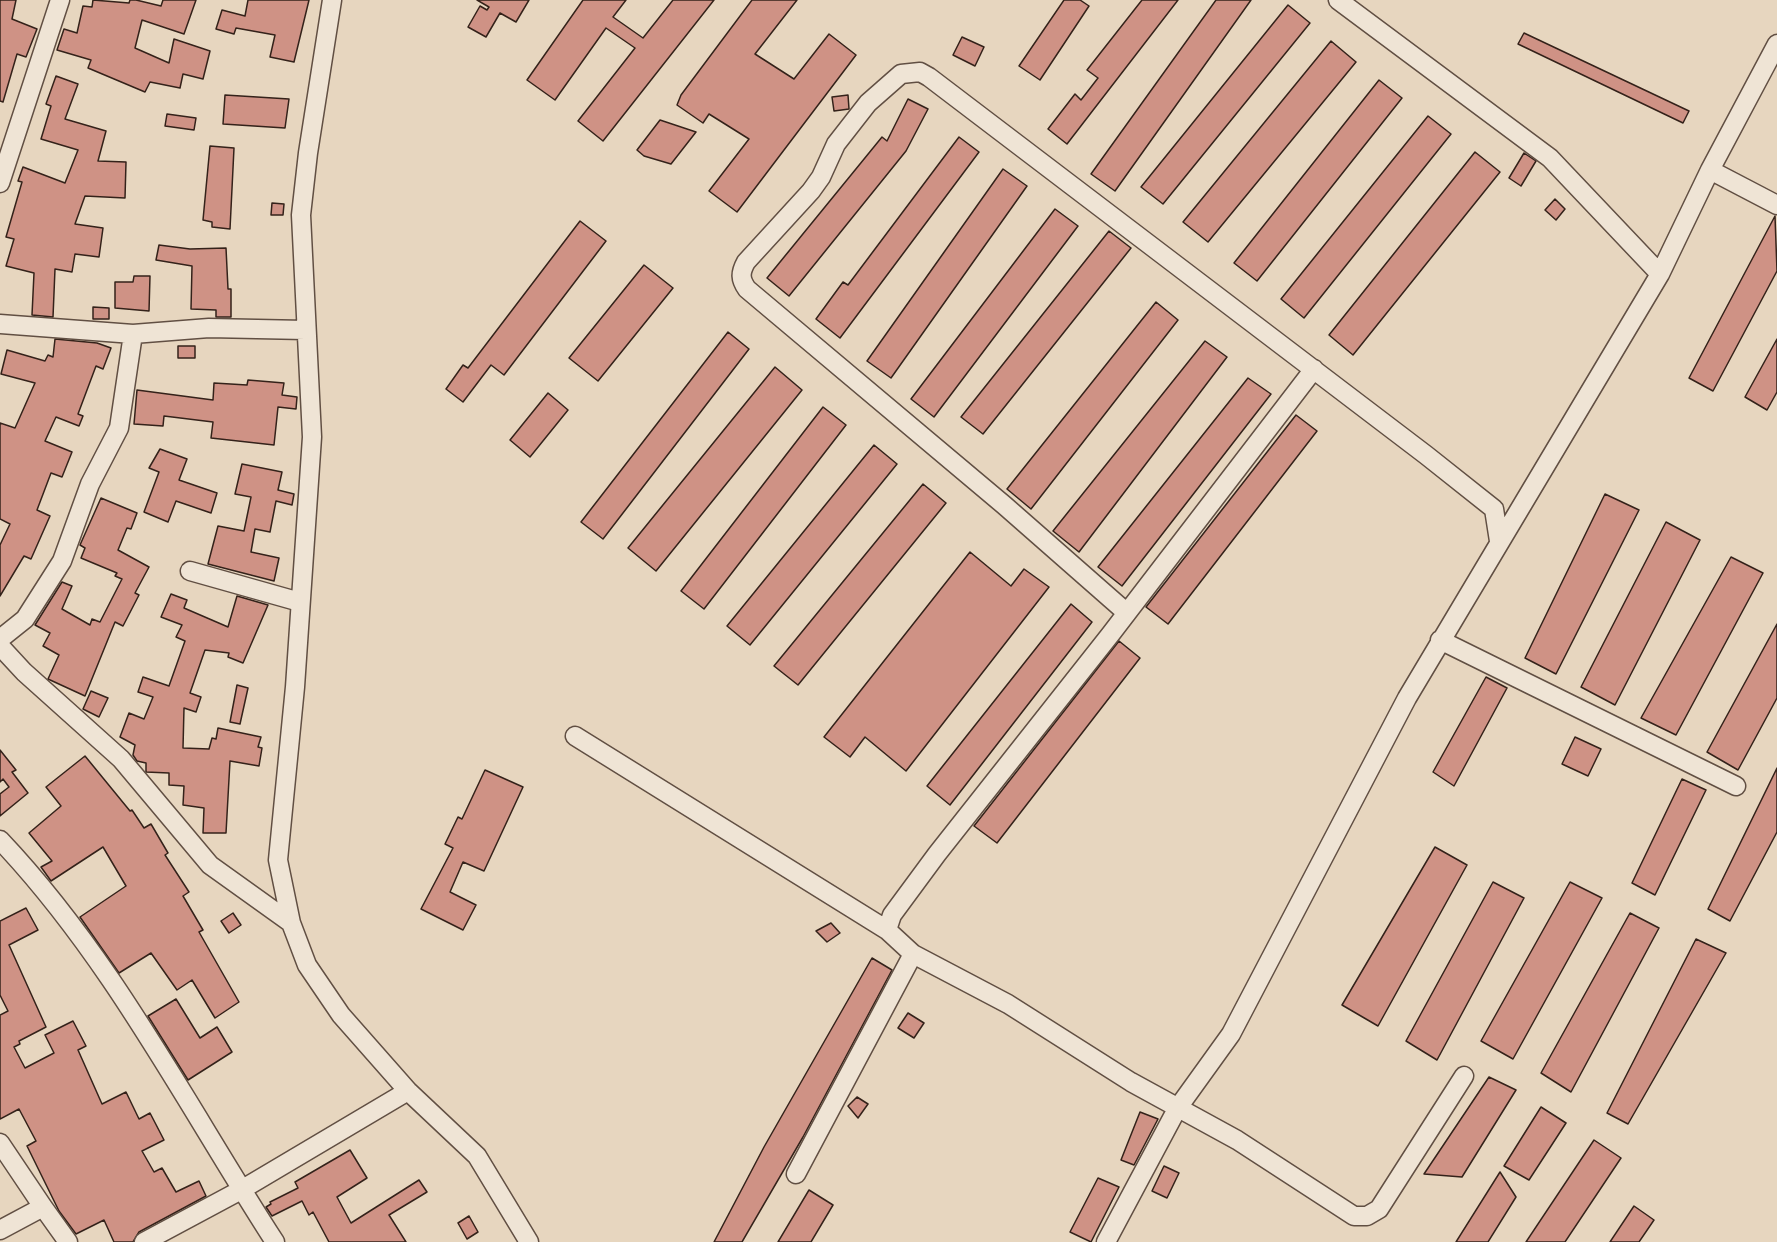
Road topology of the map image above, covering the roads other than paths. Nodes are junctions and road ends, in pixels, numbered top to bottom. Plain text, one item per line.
1 (60, 0) edge
2 (332, 0) edge
3 (1338, 0) edge
4 (1777, 44) edge
5 (1710, 170) junction
6 (0, 183) edge
7 (1777, 205) edge
8 (1660, 274) junction
9 (0, 324) edge
10 (305, 330) junction
11 (133, 334) junction
12 (1314, 369) junction
13 (1521, 502) junction
14 (1494, 509) junction
15 (1499, 541) junction
16 (190, 571) dead end
17 (300, 602) junction
18 (1127, 613) junction
19 (0, 639) edge
20 (1440, 640) junction
21 (0, 646) edge
22 (575, 736) dead end
23 (1736, 786) dead end
24 (0, 840) edge
25 (291, 923) junction
26 (887, 930) junction
27 (913, 954) junction
28 (1464, 1076) dead end
29 (408, 1091) junction
30 (1177, 1109) junction
31 (0, 1143) edge
32 (796, 1174) dead end
33 (241, 1190) junction
34 (43, 1207) junction
35 (0, 1230) edge
36 (68, 1242) edge
37 (144, 1242) edge
38 (275, 1242) edge
39 (529, 1242) edge
40 (1106, 1242) edge

1 - 6 street
2 - 10 street
3 - 8 street
4 - 5 street
5 - 7 street
5 - 8 street
8 - 13 street
9 - 11 street
10 - 11 street
10 - 17 street
11 - 19 street
12 - 14 street
12 - 18 street
12 - 18 street
13 - 14 street
13 - 15 street
14 - 15 street
15 - 20 street
16 - 17 street
17 - 25 street
18 - 26 street
20 - 23 street
20 - 30 street
21 - 25 street
22 - 26 street
24 - 33 street
25 - 29 street
26 - 27 street
27 - 30 street
27 - 32 street
28 - 30 street
29 - 33 street
29 - 39 street
30 - 40 street
31 - 34 street
33 - 37 street
33 - 38 street
34 - 35 street
34 - 36 street

